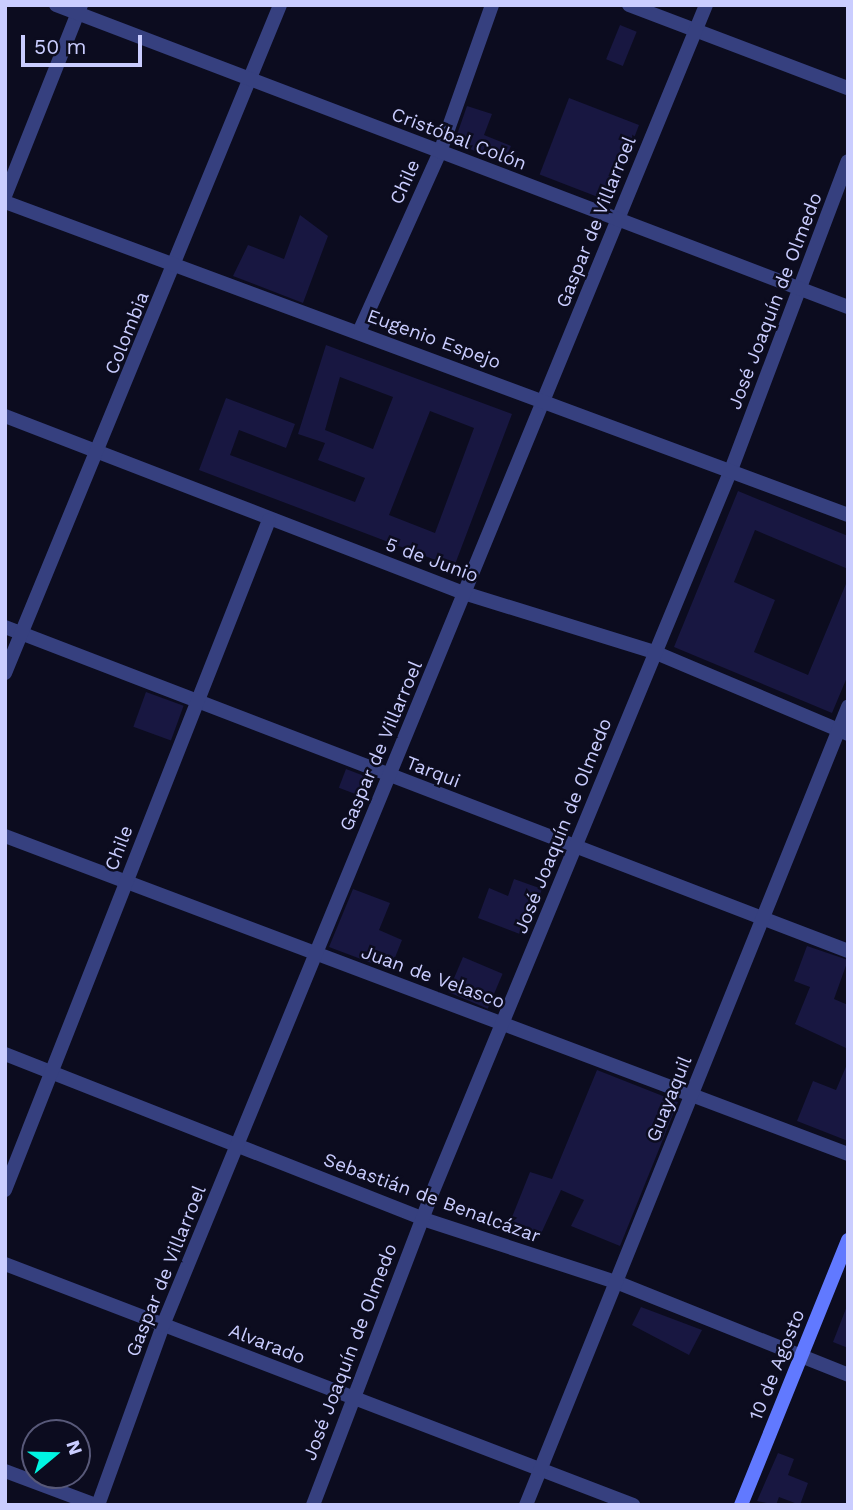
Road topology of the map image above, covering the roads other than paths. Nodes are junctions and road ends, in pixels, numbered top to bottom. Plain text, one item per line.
1 (56, 5) edge
2 (279, 5) edge
3 (492, 5) edge
4 (629, 5) edge
5 (706, 5) edge
6 (79, 9) edge
7 (695, 30) junction
8 (253, 80) junction
9 (848, 88) edge
10 (440, 152) junction
11 (848, 162) edge
12 (5, 196) edge
13 (5, 202) edge
14 (617, 220) junction
15 (175, 267) junction
16 (802, 290) junction
17 (848, 307) edge
18 (359, 332) junction
19 (544, 400) junction
20 (5, 416) edge
21 (99, 453) junction
22 (730, 470) junction
23 (848, 515) edge
24 (269, 520) junction
25 (467, 594) junction
26 (5, 627) edge
27 (21, 633) junction
28 (654, 652) junction
29 (5, 673) edge
30 (197, 701) junction
31 (848, 707) edge
32 (843, 733) edge
33 (389, 775) junction
34 (5, 836) edge
35 (574, 846) junction
36 (126, 882) junction
37 (763, 919) junction
38 (848, 951) edge
39 (314, 954) junction
40 (504, 1024) junction
41 (5, 1054) edge
42 (53, 1072) junction
43 (692, 1095) junction
44 (238, 1146) junction
45 (848, 1154) edge
46 (5, 1190) edge
47 (423, 1219) junction
48 (848, 1240) edge
49 (5, 1264) edge
50 (616, 1282) junction
51 (163, 1325) junction
52 (802, 1358) junction
53 (848, 1375) edge
54 (352, 1398) junction
55 (5, 1471) edge
56 (540, 1471) junction
57 (97, 1505) edge
58 (313, 1505) edge
59 (526, 1505) edge
60 (633, 1505) edge
61 (741, 1505) edge

1 - 6 street, Cristóbal Colón
2 - 8 street, Colombia
3 - 10 street, Chile
4 - 7 street
5 - 7 street, Gaspar de Villarroel
6 - 8 street, Cristóbal Colón
6 - 12 street
7 - 9 street
7 - 14 street, Gaspar de Villarroel
8 - 10 street, Cristóbal Colón
8 - 15 street, Colombia
10 - 14 street, Cristóbal Colón
10 - 18 street, Chile
11 - 16 street, José Joaquín de Olmedo
13 - 15 street, Eugenio Espejo
14 - 16 street, Cristóbal Colón
14 - 19 street, Gaspar de Villarroel
15 - 18 street, Eugenio Espejo
15 - 21 street, Colombia
16 - 17 street, Cristóbal Colón
16 - 22 street, José Joaquín de Olmedo
18 - 19 street, Eugenio Espejo
19 - 22 street, Eugenio Espejo
19 - 25 street, Gaspar de Villarroel
20 - 21 street, 5 de Junio
21 - 24 street, 5 de Junio
21 - 27 street, Colombia
22 - 23 street, Eugenio Espejo
22 - 28 street, José Joaquín de Olmedo
24 - 25 street, 5 de Junio
24 - 30 street, Chile
25 - 28 street, 5 de Junio
25 - 33 street, Gaspar de Villarroel
26 - 27 street, Tarqui
27 - 29 street, Colombia
27 - 30 street, Tarqui
28 - 32 street, 5 de Junio
28 - 35 street, José Joaquín de Olmedo
30 - 33 street, Tarqui
30 - 36 street, Chile
31 - 32 street, Guayaquil
32 - 37 street, Guayaquil
33 - 35 street, Tarqui
33 - 39 street, Gaspar de Villarroel
34 - 36 street, Juan de Velasco
35 - 37 street, Tarqui
35 - 40 street, José Joaquín de Olmedo
36 - 39 street, Juan de Velasco
36 - 42 street, Chile
37 - 38 street, Tarqui
37 - 43 street, Guayaquil
39 - 40 street, Juan de Velasco
39 - 44 street, Gaspar de Villarroel
40 - 43 street, Juan de Velasco
40 - 47 street, José Joaquín de Olmedo
41 - 42 street, Sebastián de Benalcázar
42 - 44 street, Sebastián de Benalcázar
42 - 46 street, Chile
43 - 45 street, Juan de Velasco
43 - 50 street, Guayaquil
44 - 47 street, Sebastián de Benalcázar
44 - 51 street, Gaspar de Villarroel
47 - 50 street, Sebastián de Benalcázar
47 - 54 street, José Joaquín de Olmedo
48 - 52 main road, 10 de Agosto
49 - 51 street, Alvarado
50 - 52 street, Sebastián de Benalcázar
50 - 56 street, Guayaquil
51 - 54 street, Alvarado
51 - 57 street, Gaspar de Villarroel
52 - 53 street, Sebastián de Benalcázar
52 - 61 main road, 10 de Agosto
54 - 56 street, Alvarado
54 - 58 street, José Joaquín de Olmedo
55 - 57 street
56 - 59 street, Guayaquil
56 - 60 street, Alvarado

